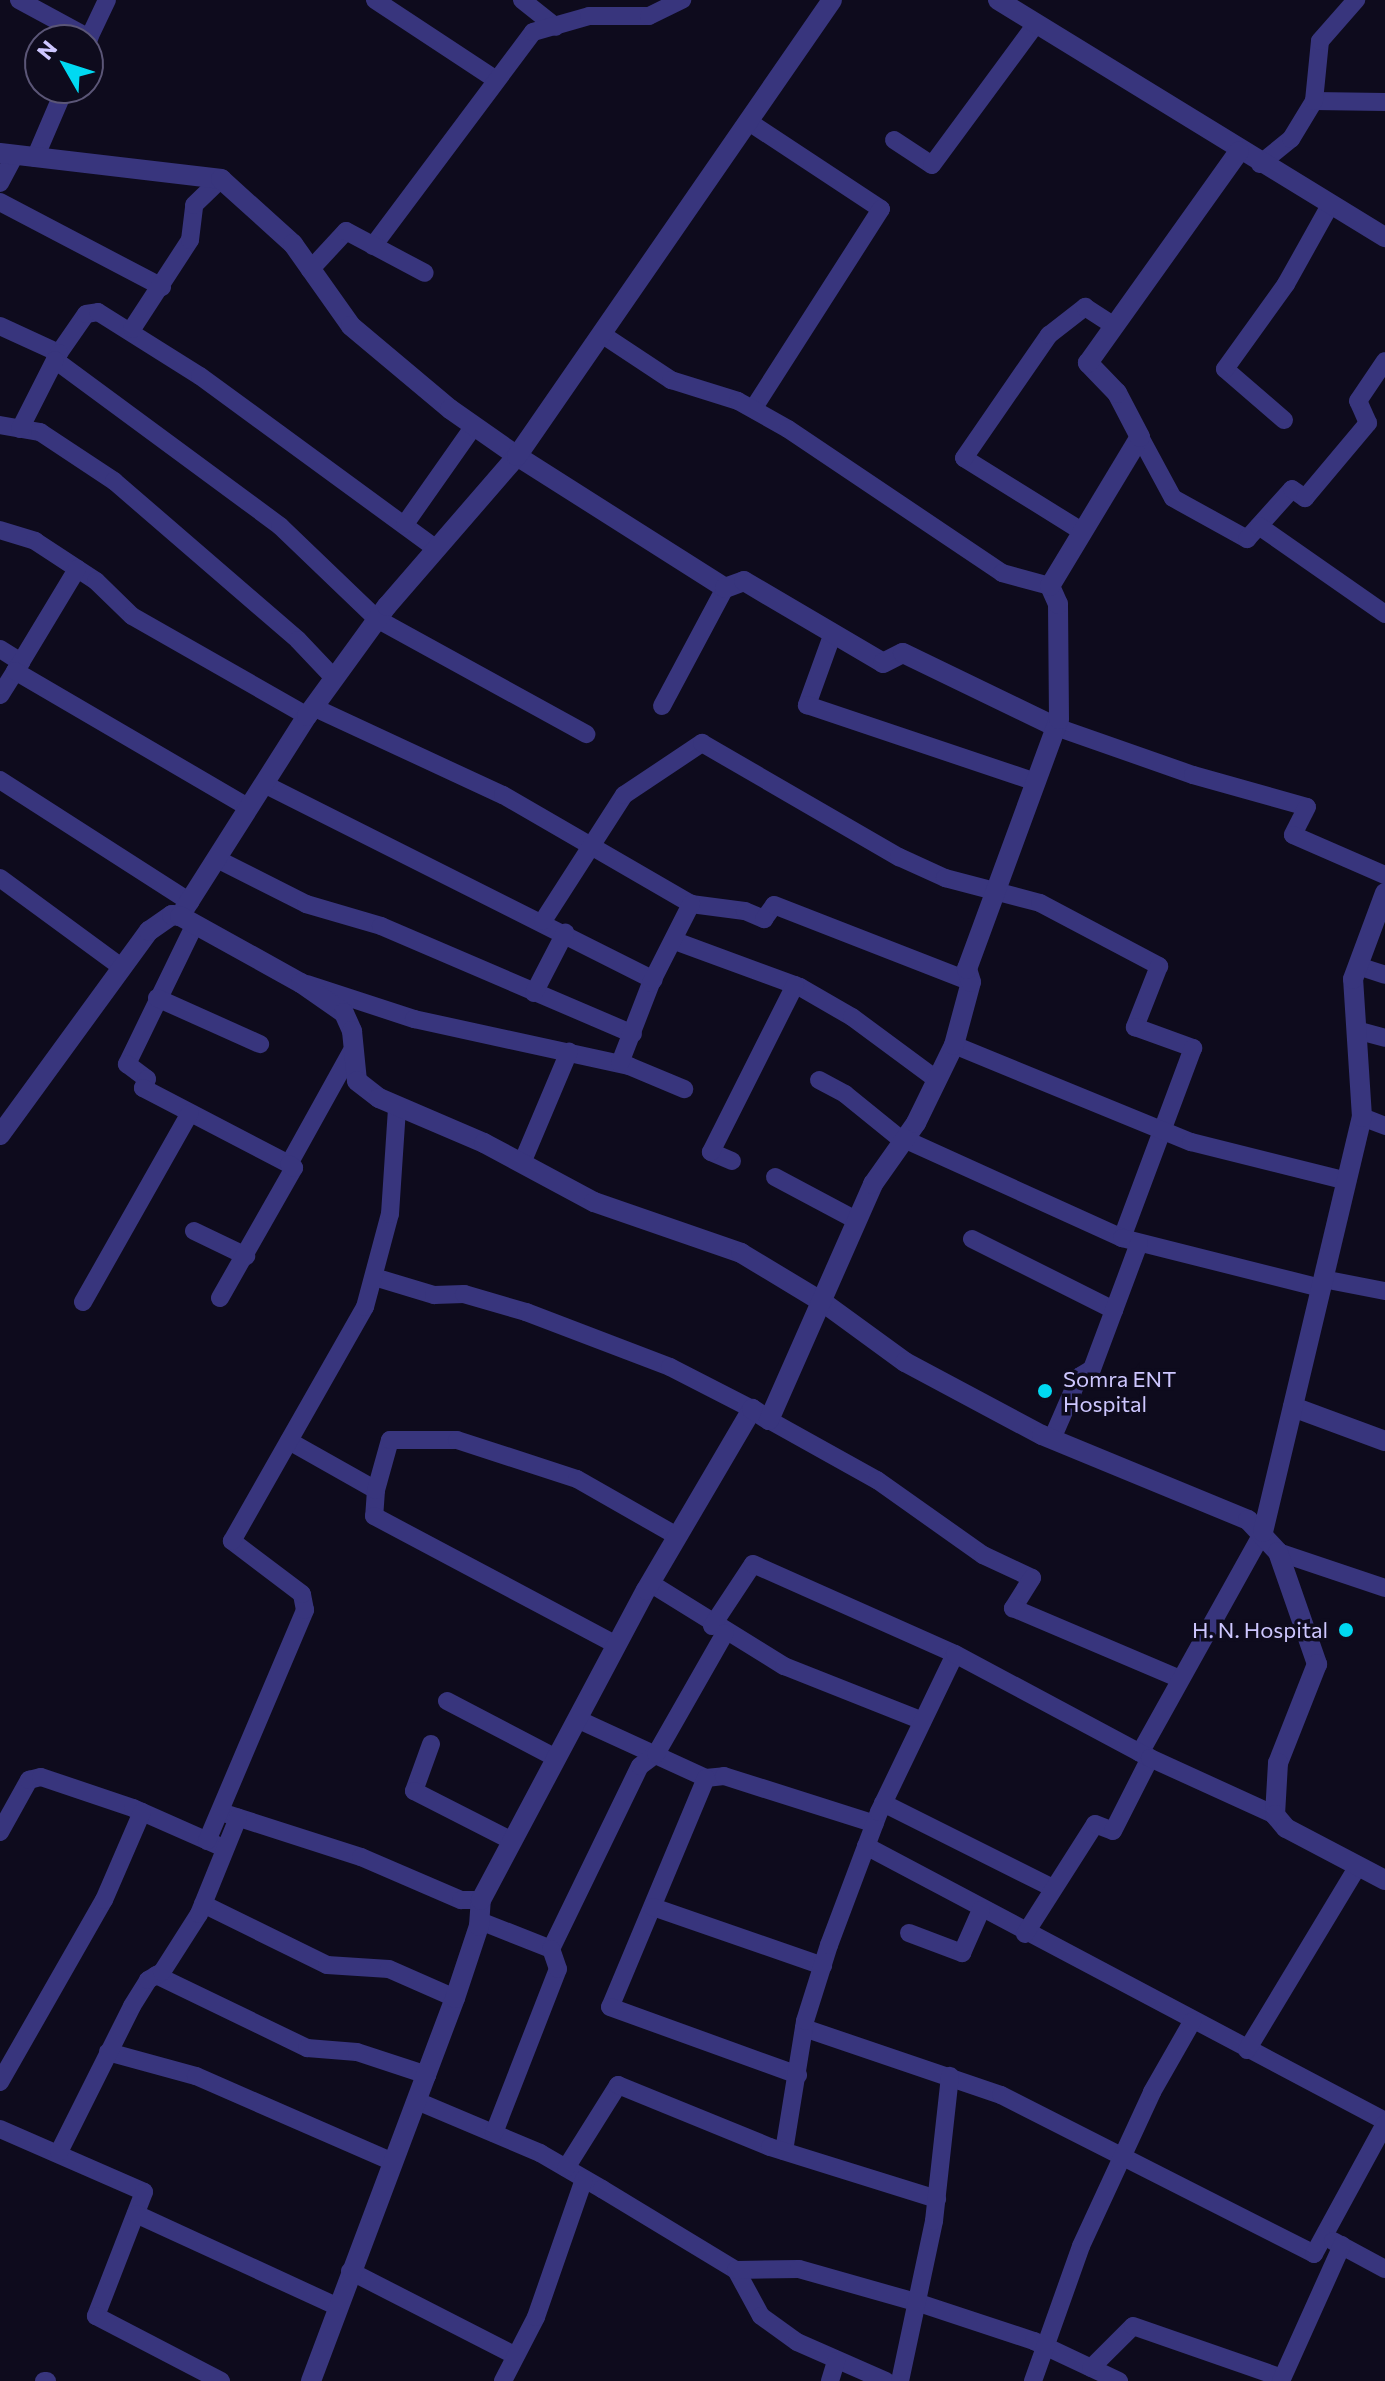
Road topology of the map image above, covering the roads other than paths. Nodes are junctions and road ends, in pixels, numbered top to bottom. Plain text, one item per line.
1 (19, 0) edge
2 (107, 0) edge
3 (375, 0) edge
4 (522, 0) edge
5 (682, 0) edge
6 (832, 0) edge
7 (998, 0) edge
8 (1356, 0) edge
9 (61, 24) edge
10 (95, 24) edge
11 (1036, 24) junction
12 (556, 27) junction
13 (495, 79) junction
14 (1314, 101) junction
15 (1385, 102) edge
16 (53, 104) edge
17 (749, 122) junction
18 (894, 140) dead end
19 (1239, 151) junction
20 (16, 155) edge
21 (1260, 164) junction
22 (221, 179) junction
23 (0, 183) edge
24 (0, 202) edge
25 (1329, 207) junction
26 (1385, 237) edge
27 (373, 246) junction
28 (310, 270) junction
29 (425, 273) dead end
30 (162, 287) junction
31 (0, 326) edge
32 (1114, 326) junction
33 (132, 329) junction
34 (603, 335) junction
35 (57, 356) junction
36 (1385, 361) edge
37 (753, 409) junction
38 (1284, 420) dead end
39 (0, 425) edge
40 (474, 426) junction
41 (20, 429) junction
42 (1140, 437) junction
43 (517, 456) junction
44 (405, 524) junction
45 (1259, 526) junction
46 (0, 530) edge
47 (1083, 532) junction
48 (436, 549) junction
49 (77, 569) junction
50 (1050, 586) junction
51 (725, 588) junction
52 (1385, 614) edge
53 (377, 619) junction
54 (833, 633) junction
55 (0, 649) edge
56 (18, 667) junction
57 (334, 678) junction
58 (0, 695) edge
59 (662, 706) dead end
60 (310, 712) junction
61 (1056, 727) junction
62 (586, 734) dead end
63 (0, 780) edge
64 (1036, 782) junction
65 (264, 784) junction
66 (249, 808) junction
67 (590, 845) junction
68 (217, 859) junction
69 (1385, 875) edge
70 (0, 878) edge
71 (1385, 893) edge
72 (995, 894) junction
73 (691, 904) junction
74 (188, 914) junction
75 (543, 921) junction
76 (565, 933) junction
77 (675, 941) junction
78 (1358, 966) junction
79 (121, 967) junction
80 (1385, 975) edge
81 (653, 980) junction
82 (971, 982) junction
83 (301, 983) junction
84 (795, 985) junction
85 (534, 993) junction
86 (157, 998) junction
87 (1356, 1030) junction
88 (633, 1034) junction
89 (1385, 1038) edge
90 (260, 1044) dead end
91 (954, 1045) junction
92 (351, 1052) junction
93 (569, 1052) junction
94 (620, 1063) junction
95 (819, 1080) dead end
96 (937, 1080) junction
97 (684, 1089) dead end
98 (397, 1108) junction
99 (190, 1113) junction
100 (1362, 1117) junction
101 (1385, 1126) edge
102 (1160, 1130) junction
103 (0, 1135) edge
104 (904, 1140) junction
105 (732, 1161) dead end
106 (522, 1163) junction
107 (289, 1164) junction
108 (775, 1177) dead end
109 (1347, 1181) junction
110 (856, 1220) junction
111 (194, 1231) dead end
112 (972, 1239) dead end
113 (1131, 1240) junction
114 (246, 1256) junction
115 (374, 1277) junction
116 (1322, 1283) junction
117 (1385, 1291) edge
118 (220, 1298) dead end
119 (83, 1302) dead end
120 (824, 1303) junction
121 (1114, 1310) junction
122 (1293, 1407) junction
123 (761, 1415) junction
124 (1052, 1439) junction
125 (289, 1441) junction
126 (1385, 1441) edge
127 (376, 1490) junction
128 (1263, 1532) junction
129 (677, 1536) junction
130 (1278, 1552) junction
131 (650, 1583) junction
132 (1385, 1588) edge
133 (719, 1630) junction
134 (617, 1645) junction
135 (955, 1654) junction
136 (1178, 1678) junction
137 (447, 1701) dead end
138 (577, 1719) junction
139 (923, 1721) junction
140 (431, 1744) dead end
141 (653, 1756) junction
142 (1145, 1756) junction
143 (556, 1758) junction
144 (706, 1778) junction
145 (883, 1803) junction
146 (142, 1812) junction
147 (229, 1815) junction
148 (1275, 1815) junction
149 (875, 1824) junction
150 (0, 1832) edge
151 (207, 1841) junction
152 (512, 1841) junction
153 (866, 1846) junction
154 (225, 1849) junction
155 (1358, 1866) junction
156 (1385, 1880) edge
157 (1053, 1888) junction
158 (481, 1900) junction
159 (203, 1904) junction
160 (653, 1907) junction
161 (981, 1910) junction
162 (480, 1921) junction
163 (909, 1933) dead end
164 (1025, 1934) junction
165 (551, 1949) junction
166 (823, 1966) junction
167 (156, 1975) junction
168 (455, 1998) junction
169 (1192, 2022) junction
170 (804, 2028) junction
171 (1247, 2050) junction
172 (108, 2052) junction
173 (427, 2075) junction
174 (798, 2075) junction
175 (950, 2076) junction
176 (0, 2082) edge
177 (417, 2101) junction
178 (1385, 2123) edge
179 (0, 2129) edge
180 (494, 2133) junction
181 (784, 2151) junction
182 (59, 2152) junction
183 (1122, 2154) junction
184 (393, 2162) junction
185 (566, 2168) junction
186 (584, 2179) junction
187 (937, 2199) junction
188 (136, 2214) junction
189 (1324, 2236) junction
190 (1342, 2245) junction
191 (1385, 2269) edge
192 (736, 2270) junction
193 (350, 2271) junction
194 (919, 2303) junction
195 (336, 2306) junction
196 (1044, 2345) junction
197 (516, 2356) junction
198 (836, 2361) junction
199 (1091, 2368) junction
200 (1281, 2379) edge
201 (221, 2381) edge
202 (311, 2381) edge
203 (503, 2381) edge
204 (830, 2381) edge
205 (886, 2381) edge
206 (900, 2381) edge
207 (1033, 2381) edge
208 (1119, 2381) edge

1 - 9 street
2 - 10 street
3 - 13 street
4 - 12 street
5 - 12 street
6 - 17 street
7 - 11 street
8 - 14 street
11 - 18 street
11 - 19 street
12 - 13 street
13 - 27 street
14 - 15 street
14 - 21 street
16 - 20 street
17 - 34 street
17 - 37 street
19 - 21 street
19 - 32 street
20 - 22 street
20 - 23 street
21 - 25 street
22 - 28 street
22 - 30 street
24 - 30 street
25 - 26 street
25 - 38 street
27 - 28 street
27 - 29 street
28 - 40 street
30 - 33 street
31 - 35 street
32 - 42 street
32 - 47 street
33 - 35 street
33 - 44 street
34 - 37 street
34 - 43 street
35 - 41 street
35 - 53 street
36 - 45 street
37 - 50 street
39 - 41 street
40 - 43 street
40 - 44 street
41 - 57 street
42 - 45 street
42 - 47 street
43 - 48 street
43 - 51 street
44 - 48 street
45 - 52 street
46 - 49 street
47 - 50 street
48 - 53 street
49 - 56 street
49 - 60 street
50 - 61 street
51 - 54 street
51 - 59 street
53 - 57 street
53 - 62 street
54 - 61 street
54 - 64 street
55 - 56 street
56 - 58 street
56 - 66 street
57 - 60 street
60 - 65 street
60 - 67 street
61 - 64 street
61 - 69 street
63 - 74 street
64 - 72 street
65 - 66 street
65 - 75 street
66 - 68 street
67 - 72 street
67 - 73 street
67 - 75 street
68 - 74 street
68 - 85 street
70 - 79 street
71 - 78 street
72 - 82 street
72 - 102 street
73 - 77 street
73 - 82 street
74 - 79 street
74 - 83 street
74 - 86 street
75 - 76 street
76 - 81 street
76 - 85 street
77 - 81 street
77 - 84 street
78 - 80 street
78 - 87 street
79 - 103 street
81 - 88 street
82 - 91 street
83 - 92 street
83 - 93 street
84 - 96 street
84 - 105 street
85 - 88 street
86 - 90 street
86 - 99 street
87 - 89 street
87 - 100 street
88 - 94 street
91 - 96 street
91 - 102 street
92 - 98 street
92 - 107 street
93 - 94 street
93 - 106 street
94 - 97 street
95 - 104 street
96 - 104 street
98 - 106 street
98 - 115 street
99 - 107 street
99 - 119 street
100 - 101 street
100 - 109 street
102 - 109 street
102 - 113 street
104 - 110 street
104 - 113 street
106 - 120 street
107 - 114 street
108 - 110 street
109 - 116 street
110 - 120 street
111 - 114 street
112 - 121 street
113 - 116 street
113 - 121 street
114 - 118 street
115 - 123 street
115 - 125 street
116 - 117 street
116 - 122 street
120 - 123 street
120 - 124 street
121 - 124 street
122 - 126 street
122 - 128 street
123 - 129 street
123 - 136 street
124 - 128 street
125 - 127 street
125 - 147 street
127 - 129 street
127 - 134 street
128 - 130 street
128 - 136 street
129 - 131 street
130 - 132 street
130 - 148 street
131 - 133 street
131 - 134 street
133 - 135 street
133 - 139 street
133 - 141 street
134 - 138 street
135 - 139 street
135 - 142 street
136 - 142 street
137 - 143 street
138 - 141 street
138 - 143 street
139 - 145 street
140 - 152 street
141 - 144 street
141 - 165 street
142 - 148 street
142 - 157 street
143 - 152 street
144 - 149 street
144 - 160 street
145 - 149 street
145 - 157 street
146 - 150 street
146 - 151 street
146 - 176 street
147 - 151 street
147 - 154 street
147 - 158 street
148 - 155 street
149 - 153 street
151 - 154 street
152 - 158 street
153 - 161 street
153 - 166 street
154 - 159 street
155 - 156 street
155 - 171 street
157 - 164 street
158 - 162 street
159 - 167 street
159 - 168 street
160 - 166 street
160 - 174 street
161 - 163 street
161 - 164 street
162 - 165 street
162 - 168 street
164 - 169 street
165 - 180 street
166 - 170 street
167 - 172 street
167 - 173 street
168 - 173 street
169 - 171 street
169 - 183 street
170 - 174 street
170 - 175 street
171 - 178 street
172 - 182 street
172 - 184 street
173 - 177 street
174 - 181 street
175 - 183 street
175 - 187 street
177 - 180 street
177 - 184 street
178 - 189 street
179 - 182 street
180 - 185 street
181 - 185 street
181 - 187 street
182 - 188 street
183 - 189 street
183 - 196 street
184 - 193 street
185 - 186 street
186 - 192 street
186 - 197 street
187 - 194 street
188 - 195 street
188 - 201 street
189 - 190 street
190 - 191 street
190 - 200 street
192 - 194 street
192 - 198 street
193 - 195 street
193 - 197 street
194 - 196 street
194 - 206 street
195 - 202 street
196 - 199 street
196 - 207 street
197 - 203 street
198 - 204 street
198 - 205 street
199 - 200 street
199 - 208 street

